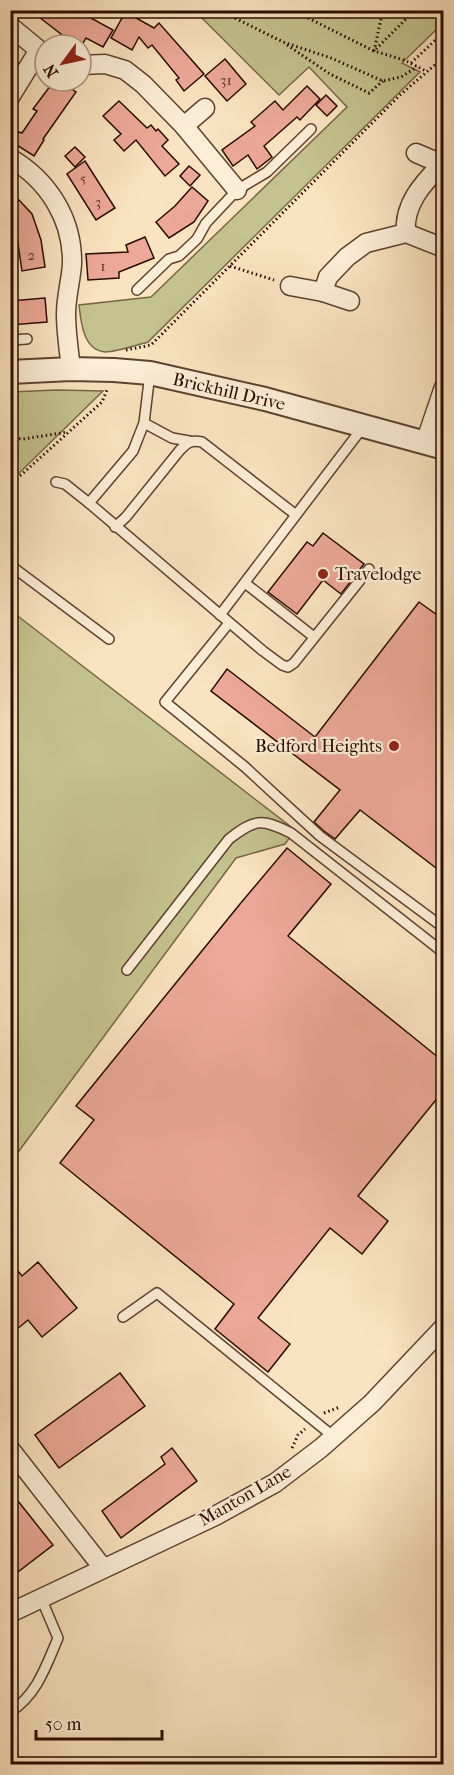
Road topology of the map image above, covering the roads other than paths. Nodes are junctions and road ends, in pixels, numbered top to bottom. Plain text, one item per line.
1 (10, 26) edge
2 (33, 45) edge
3 (93, 64) edge
4 (33, 65) edge
5 (10, 97) edge
6 (205, 108) dead end
7 (184, 126) junction
8 (310, 129) dead end
9 (416, 153) dead end
10 (10, 158) edge
11 (442, 165) edge
12 (237, 190) junction
13 (406, 233) junction
14 (444, 248) edge
15 (290, 286) road end
16 (137, 290) dead end
17 (323, 292) junction
18 (350, 302) dead end
19 (27, 339) dead end
20 (10, 340) edge
21 (71, 369) junction
22 (10, 372) edge
23 (150, 374) junction
24 (444, 387) edge
25 (144, 423) junction
26 (363, 427) junction
27 (189, 441) junction
28 (434, 446) edge
29 (56, 482) dead end
30 (89, 503) junction
31 (296, 515) junction
32 (115, 527) junction
33 (10, 565) edge
34 (369, 569) dead end
35 (244, 582) junction
36 (220, 615) junction
37 (229, 623) junction
38 (314, 637) junction
39 (109, 639) dead end
40 (444, 927) edge
41 (444, 952) edge
42 (127, 970) dead end
43 (123, 1317) dead end
44 (444, 1327) edge
45 (334, 1437) junction
46 (10, 1449) edge
47 (103, 1568) junction
48 (41, 1598) junction
49 (10, 1613) edge
50 (10, 1712) edge

1 - 2 street
3 - 7 street
4 - 5 street
6 - 7 street
7 - 12 street
8 - 12 lane
9 - 11 street
10 - 21 street
11 - 13 street
12 - 16 lane
13 - 14 street
13 - 17 street
15 - 17 street
17 - 18 street
19 - 20 lane
21 - 22 street, Brickhill Drive
21 - 23 street, Brickhill Drive
23 - 25 lane
23 - 26 street, Brickhill Drive
24 - 28 street
25 - 27 lane
25 - 30 lane
26 - 28 street, Brickhill Drive
26 - 31 lane
27 - 31 lane
27 - 32 lane
29 - 30 lane
30 - 32 lane
31 - 35 lane
32 - 36 lane
33 - 39 lane
34 - 38 lane
35 - 36 lane
35 - 38 lane
36 - 37 lane
37 - 38 lane
37 - 40 lane
41 - 42 lane
43 - 45 lane
44 - 45 street, Manton Lane
45 - 47 street, Manton Lane
46 - 47 street
47 - 48 street, Manton Lane
48 - 49 street, Manton Lane
48 - 50 lane

